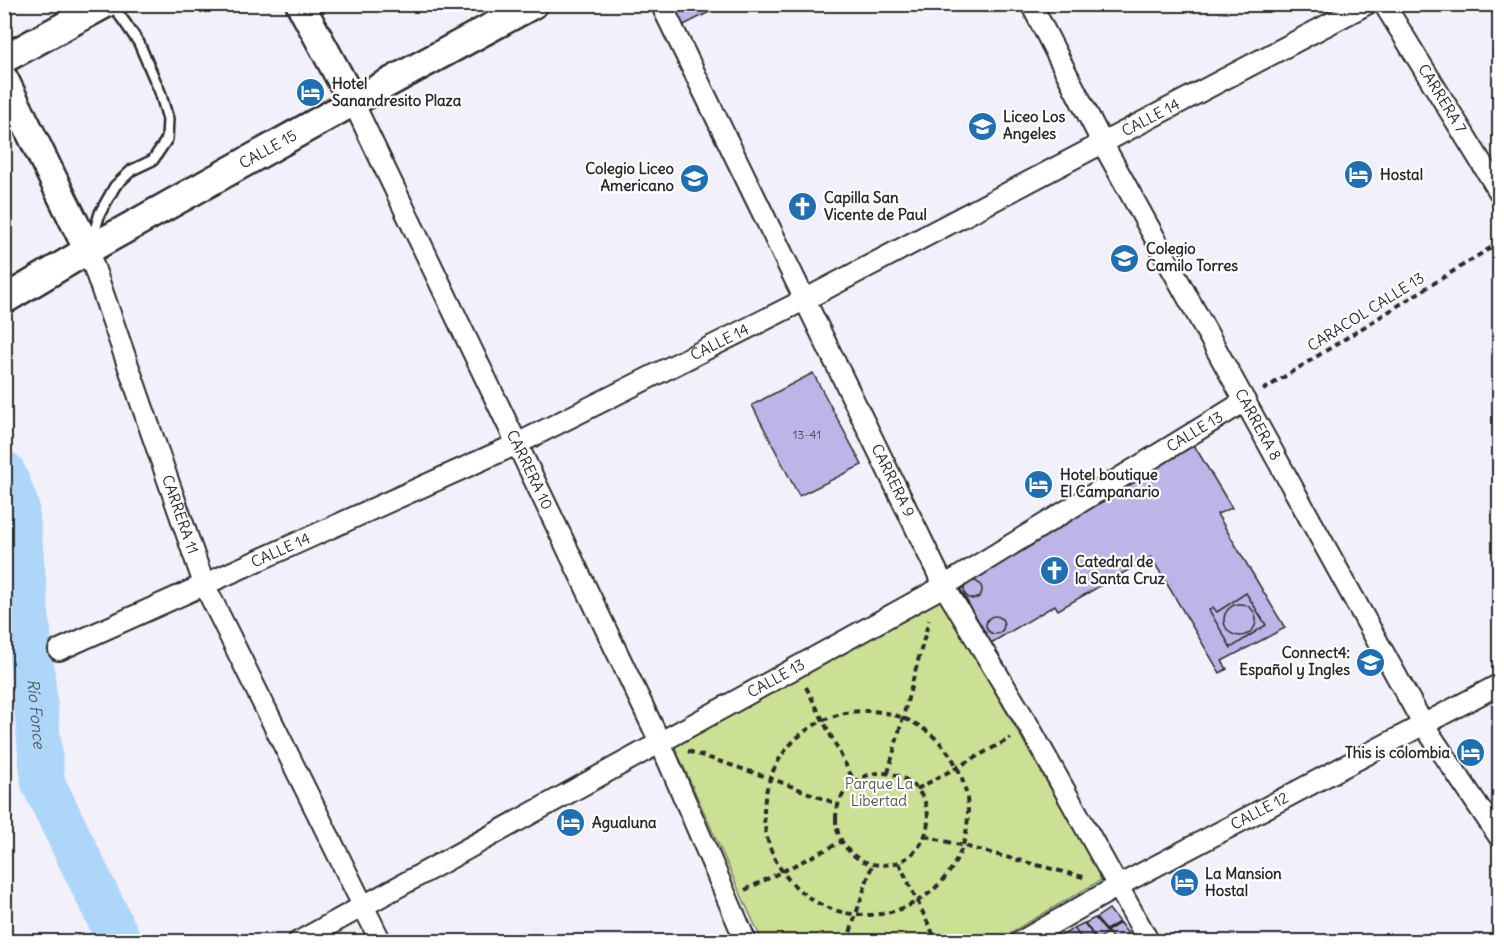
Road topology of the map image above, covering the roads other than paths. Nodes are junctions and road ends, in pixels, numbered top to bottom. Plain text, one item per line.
1 (105, 4) edge
2 (112, 4) edge
3 (300, 4) edge
4 (534, 4) edge
5 (661, 4) edge
6 (1031, 4) edge
7 (1367, 4) edge
8 (1384, 4) edge
9 (4, 58) edge
10 (4, 79) edge
11 (353, 102) junction
12 (1103, 144) junction
13 (1500, 194) edge
14 (88, 250) junction
15 (806, 299) junction
16 (4, 300) edge
17 (1245, 401) junction
18 (517, 444) junction
19 (204, 584) junction
20 (940, 588) junction
21 (59, 650) dead end
22 (1500, 684) edge
23 (1423, 724) junction
24 (660, 742) junction
25 (1500, 838) edge
26 (1118, 886) junction
27 (363, 906) junction
28 (298, 942) edge
29 (381, 942) edge
30 (746, 942) edge
31 (1020, 942) edge
32 (1149, 942) edge

1 - 9 main road
2 - 14 lane
3 - 11 main road, CARRERA 10
4 - 11 main road, CALLE 15
5 - 15 street, CARRERA 9
6 - 12 street, CARRERA 8
7 - 12 street, CALLE 14
8 - 13 street, CARRERA 7
10 - 14 main road, CARRERA 11
11 - 14 main road, CALLE 15
11 - 18 street, CARRERA 10
12 - 15 street, CALLE 14
12 - 17 street, CARRERA 8
14 - 16 main road, CALLE 15
14 - 19 street, CARRERA 11
15 - 18 street, CALLE 14
15 - 20 street, CARRERA 9
17 - 20 street, CALLE 13
17 - 23 street, CARRERA 8
18 - 19 street, CALLE 14
18 - 24 street, CARRERA 10
19 - 21 street, CALLE 14
19 - 27 street, CARRERA 11
20 - 24 street, CALLE 13
20 - 26 street, CARRERA 9
22 - 23 street, CALLE 12
23 - 25 street, CARRERA 8
23 - 26 street, CALLE 12
24 - 27 street, CALLE 13
24 - 30 street, CARRERA 10
26 - 31 street, CALLE 12
26 - 32 street, CARRERA 9
27 - 28 street, CALLE 13
27 - 29 street, CARRERA 11

